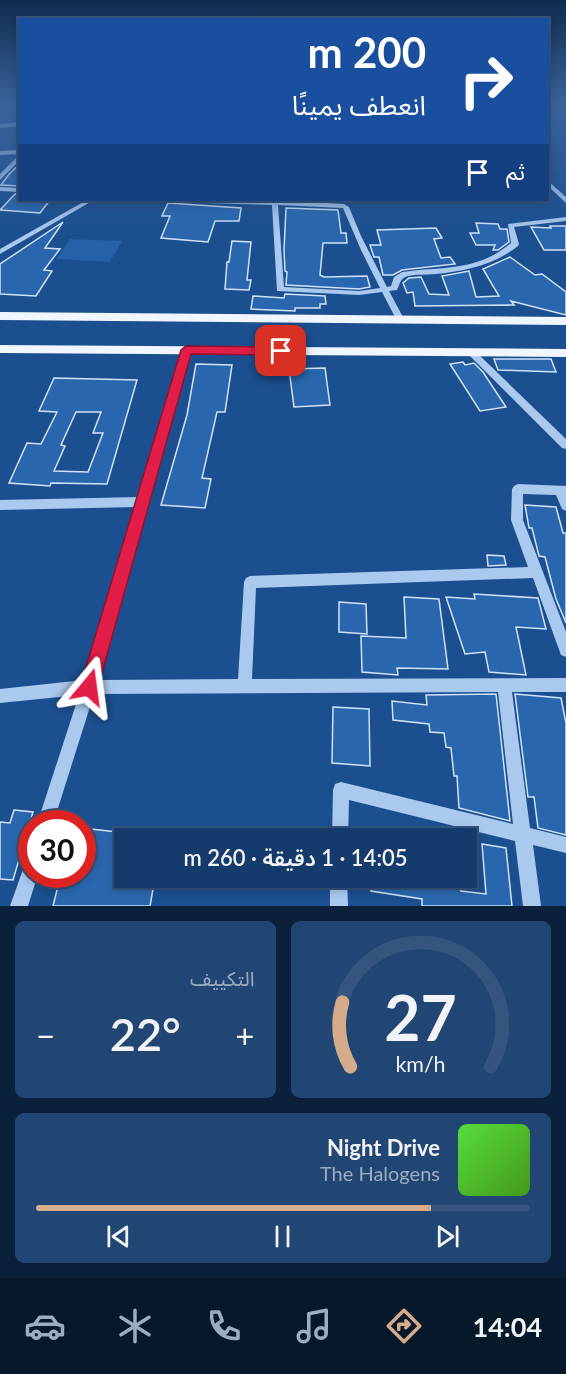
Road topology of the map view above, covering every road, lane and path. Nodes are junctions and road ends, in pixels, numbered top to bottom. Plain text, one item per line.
1 (0, 153) edge
2 (18, 154) edge
3 (18, 157) edge
4 (11, 166) junction
5 (18, 166) edge
6 (0, 178) edge
7 (549, 184) edge
8 (0, 189) edge
9 (18, 190) edge
10 (89, 201) edge
11 (224, 201) edge
12 (566, 201) edge
13 (276, 202) junction
14 (566, 219) edge
15 (0, 252) edge
16 (383, 289) junction
17 (0, 316) edge
18 (400, 319) junction
19 (566, 321) edge
20 (0, 349) edge
21 (186, 350) junction
22 (471, 352) junction
23 (566, 353) edge
24 (566, 445) edge
25 (563, 491) edge
26 (143, 502) junction
27 (0, 506) edge
28 (566, 506) edge
29 (537, 572) junction
30 (566, 650) edge
31 (504, 685) junction
32 (566, 685) edge
33 (245, 686) junction
34 (89, 687) junction
35 (1, 699) edge
36 (49, 810) edge
37 (340, 828) edge
38 (522, 835) junction
39 (566, 845) edge
40 (25, 888) edge
41 (339, 888) edge
42 (19, 906) edge
43 (339, 906) edge
44 (532, 906) edge

1 - 2 street
3 - 4 street
4 - 5 street
4 - 6 street
7 - 12 street
8 - 9 street
10 - 15 street
11 - 13 street
13 - 16 street
13 - 16 street
14 - 16 street
16 - 18 street
17 - 18 main road
18 - 19 main road
20 - 21 main road
21 - 22 main road
21 - 26 street
22 - 23 main road
22 - 24 street
25 - 28 street
25 - 29 street
26 - 27 street
26 - 34 street
29 - 30 street
29 - 33 street
31 - 32 street
31 - 33 street
31 - 38 street
33 - 34 street
34 - 35 street
34 - 36 street
37 - 38 street
38 - 39 street
38 - 44 street
40 - 42 street
41 - 43 street

